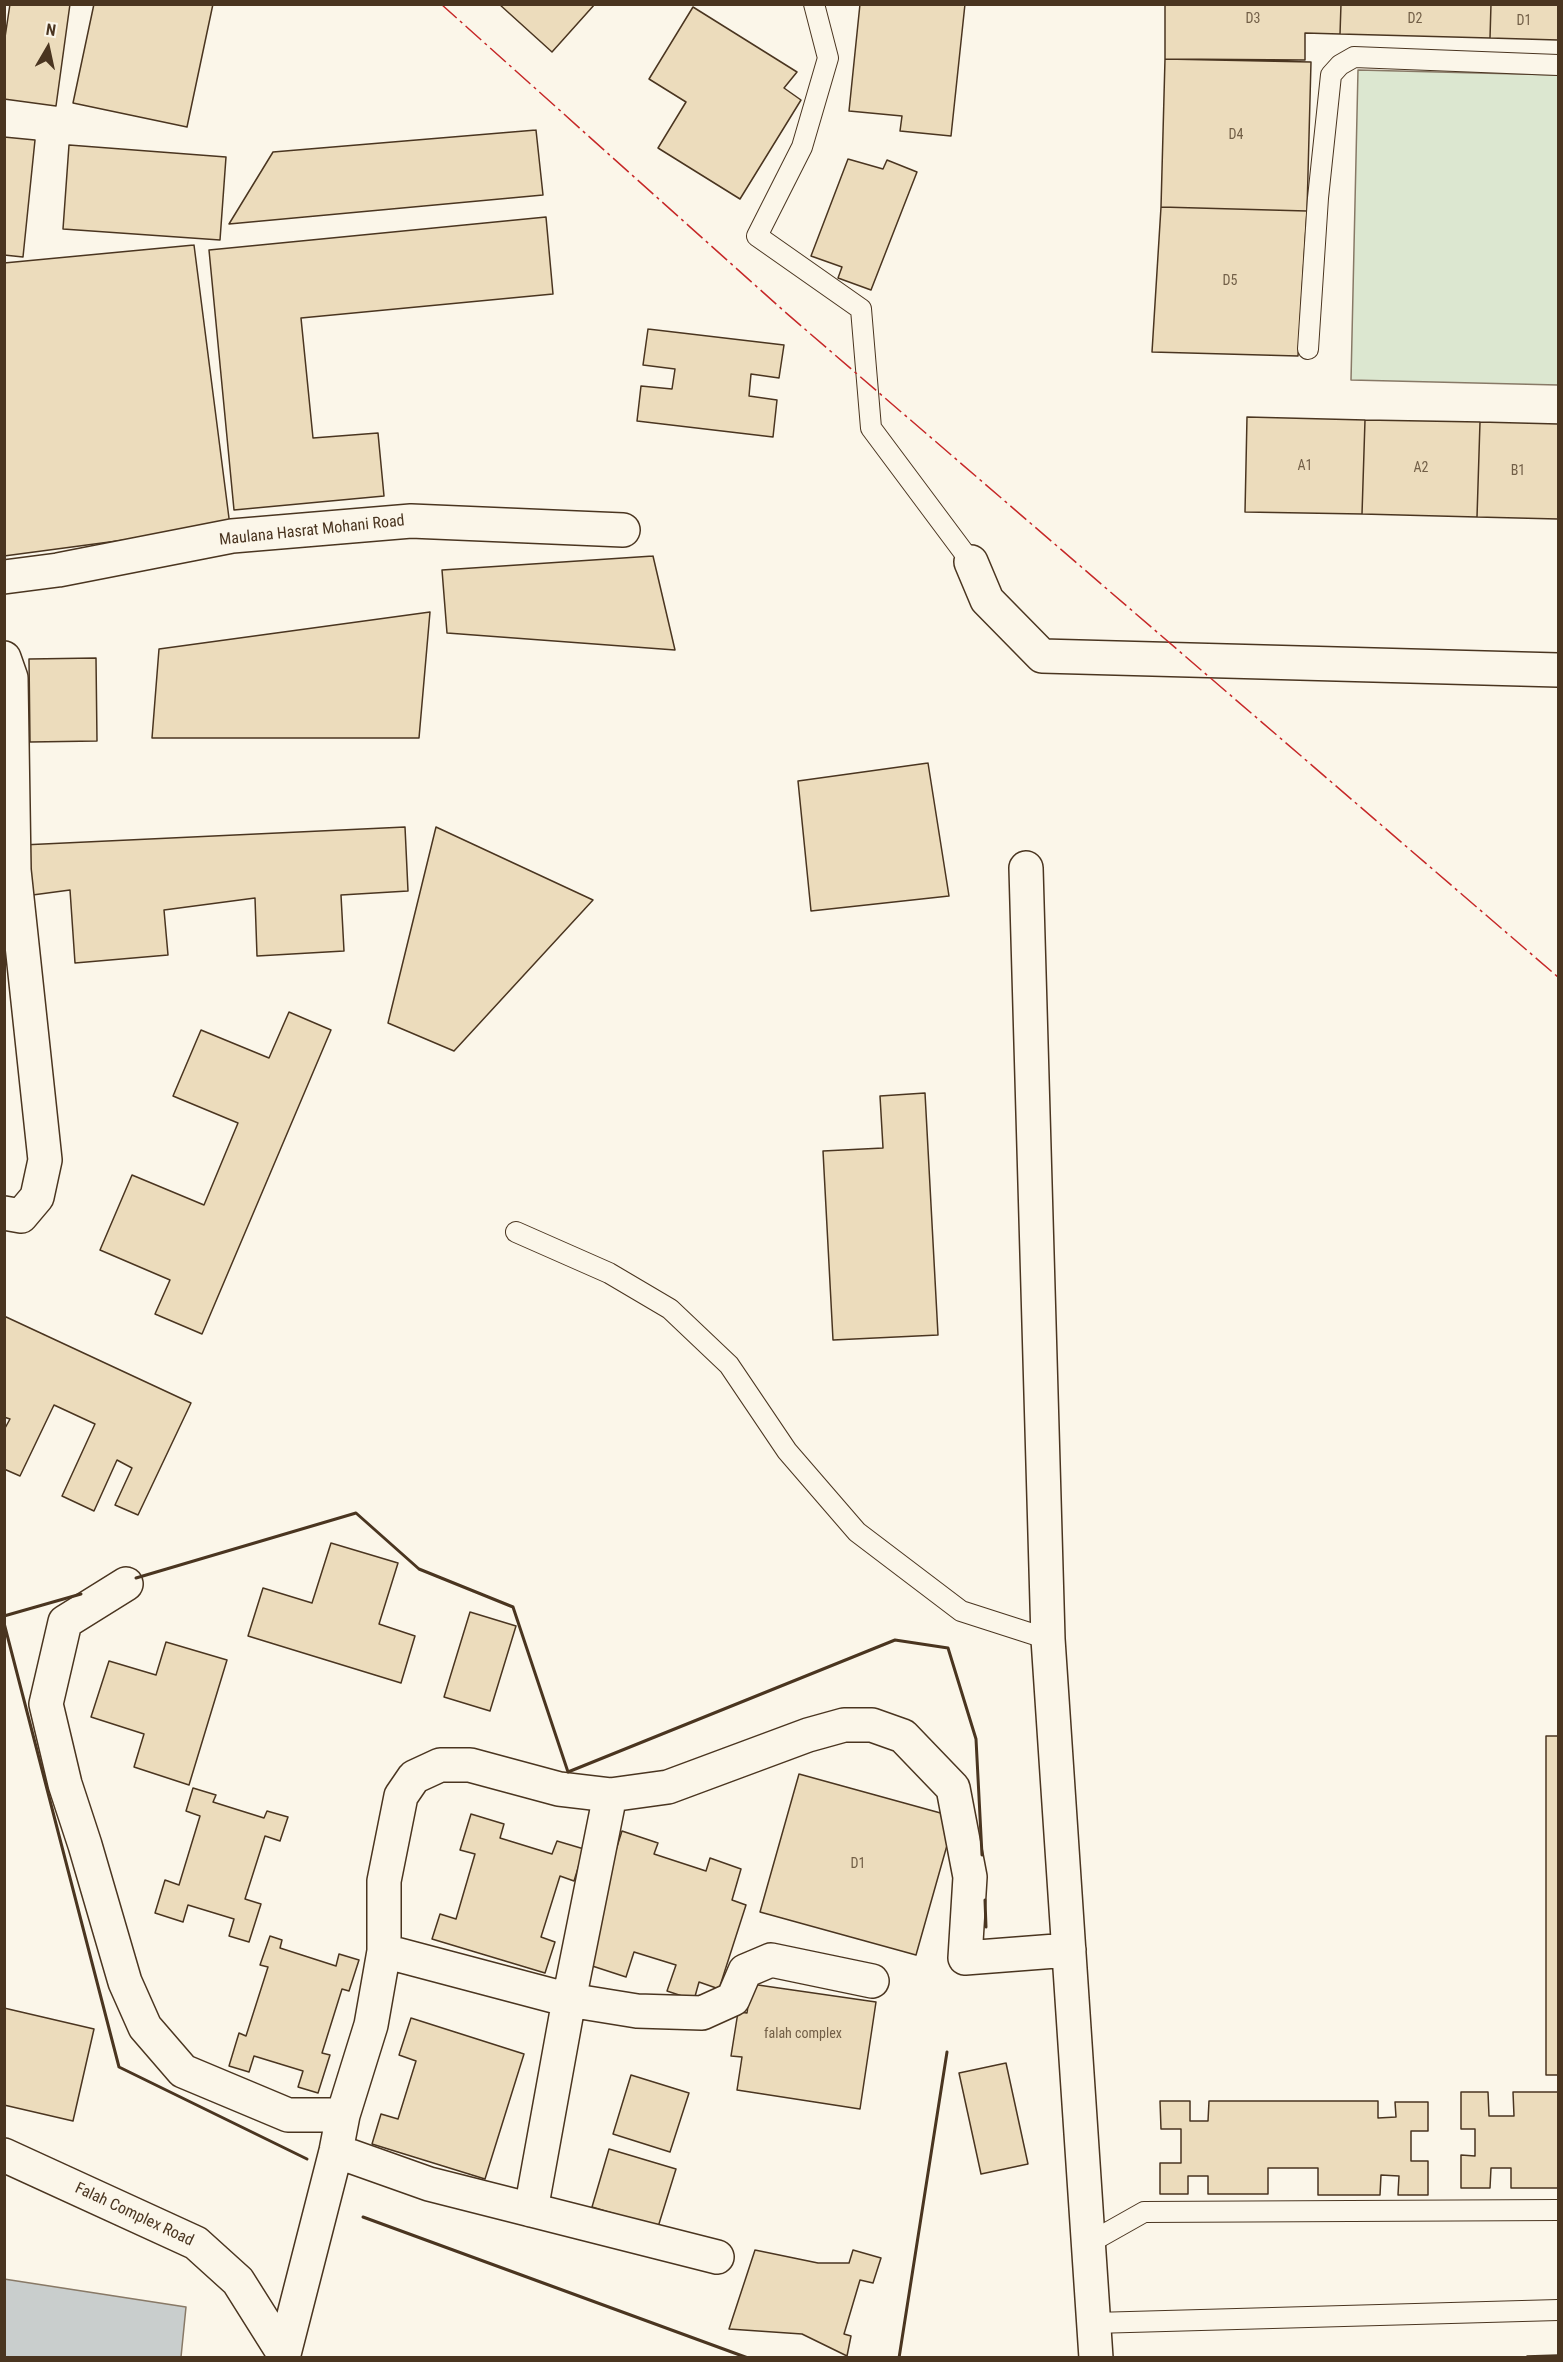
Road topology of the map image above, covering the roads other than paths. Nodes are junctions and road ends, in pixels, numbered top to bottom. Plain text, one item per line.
1 (814, 4) edge
2 (1558, 65) edge
3 (1308, 349) dead end
4 (623, 530) dead end
5 (971, 561) joint
6 (4, 577) edge
7 (4, 658) edge
8 (1558, 670) edge
9 (1026, 868) dead end
10 (4, 1213) edge
11 (516, 1232) dead end
12 (126, 1584) dead end
13 (1048, 1639) junction
14 (610, 1795) junction
15 (1069, 1950) junction
16 (384, 1951) junction
17 (872, 1981) dead end
18 (570, 2000) junction
19 (343, 2115) junction
20 (336, 2151) junction
21 (4, 2155) edge
22 (531, 2210) junction
23 (1558, 2210) edge
24 (1089, 2243) junction
25 (717, 2257) dead end
26 (1558, 2310) edge
27 (1094, 2323) junction
28 (284, 2356) edge
29 (1096, 2358) edge

1 - 5 lane
2 - 3 lane
4 - 6 street, Maulana Hasrat Mohani Road
5 - 8 street
7 - 10 street
9 - 13 street
11 - 13 lane
12 - 19 street
13 - 15 street
14 - 15 street
14 - 16 street
14 - 18 street
15 - 24 street
16 - 18 street
16 - 19 street
17 - 18 street
18 - 22 street
19 - 20 street
20 - 22 street
20 - 28 street
21 - 28 street, Falah Complex Road
22 - 25 street
23 - 24 lane
24 - 27 street
26 - 27 lane
27 - 29 street

